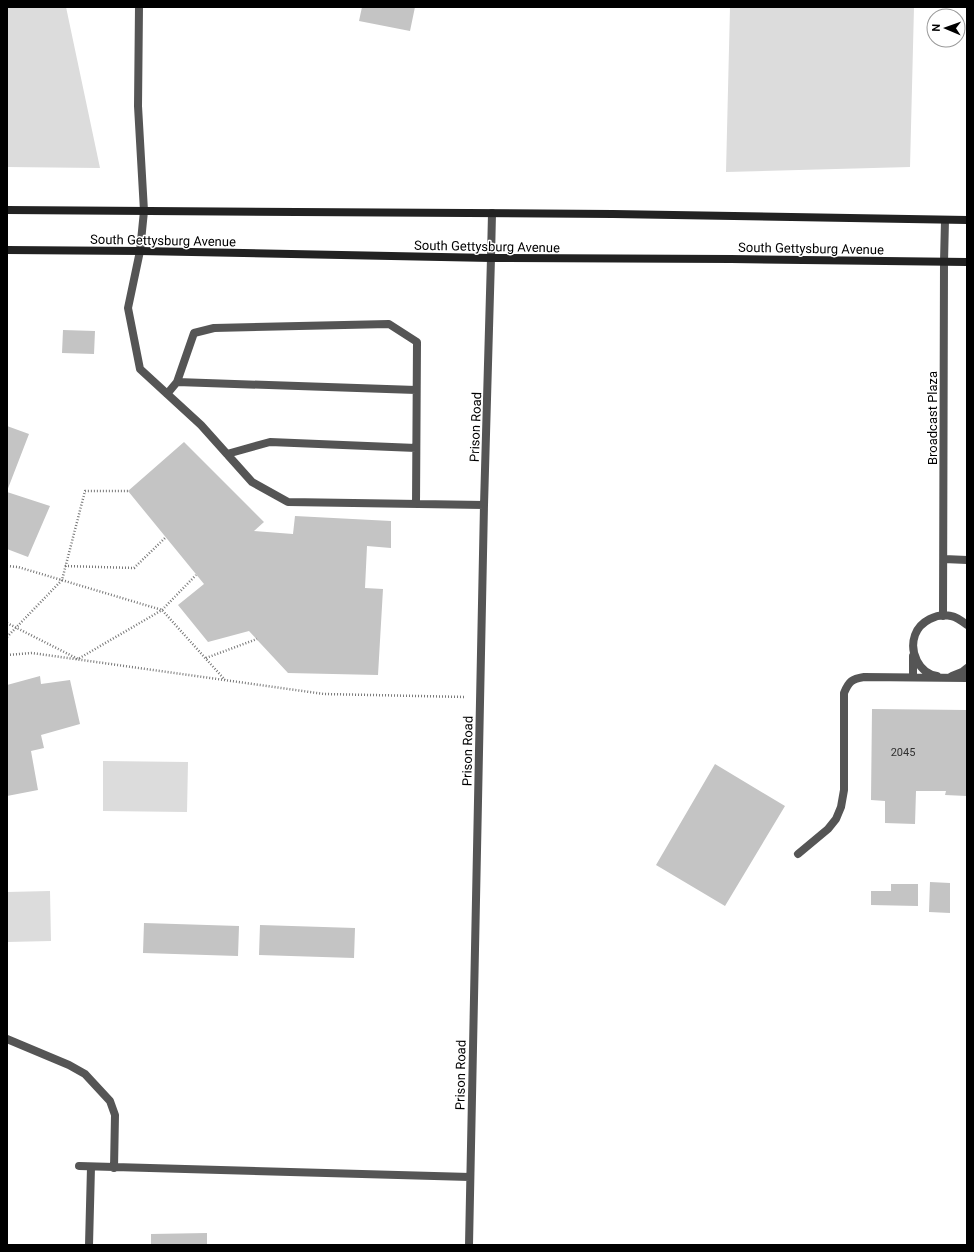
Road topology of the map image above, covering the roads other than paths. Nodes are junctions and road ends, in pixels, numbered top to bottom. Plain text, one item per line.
1 (139, 7) edge
2 (7, 210) edge
3 (144, 211) junction
4 (492, 213) junction
5 (945, 220) junction
6 (967, 220) edge
7 (7, 250) edge
8 (140, 251) junction
9 (491, 258) junction
10 (944, 262) junction
11 (967, 262) edge
12 (176, 382) junction
13 (416, 390) junction
14 (167, 394) junction
15 (416, 448) junction
16 (227, 454) junction
17 (416, 504) junction
18 (484, 505) junction
19 (944, 559) junction
20 (967, 560) edge
21 (943, 616) junction
22 (967, 625) edge
23 (914, 645) junction
24 (967, 668) edge
25 (913, 677) junction
26 (944, 678) junction
27 (967, 678) edge
28 (798, 854) dead end
29 (7, 1039) edge
30 (79, 1166) dead end
31 (91, 1167) junction
32 (114, 1168) junction
33 (470, 1178) junction
34 (89, 1245) edge
35 (468, 1245) edge

1 - 3 street
2 - 3 main road
3 - 4 main road
3 - 8 street
4 - 5 main road
4 - 9 street
5 - 6 main road
5 - 10 street, Broadcast Plaza
7 - 8 main road, South Gettysburg Avenue
8 - 9 main road, South Gettysburg Avenue
8 - 14 street
9 - 10 main road, South Gettysburg Avenue
9 - 18 street, Prison Road
10 - 11 main road, South Gettysburg Avenue
10 - 19 street, Broadcast Plaza
12 - 13 street
12 - 13 street
12 - 14 street
13 - 15 street
14 - 16 street
15 - 16 street
15 - 17 street
16 - 17 street
17 - 18 street
18 - 33 street, Prison Road
19 - 20 street
19 - 21 street, Broadcast Plaza
21 - 22 street
21 - 23 street
23 - 25 street
23 - 26 street
24 - 26 street
25 - 26 street
25 - 28 street
26 - 27 street
29 - 32 street
30 - 31 street
31 - 32 street
31 - 34 street
32 - 33 street
33 - 35 street, Prison Road

